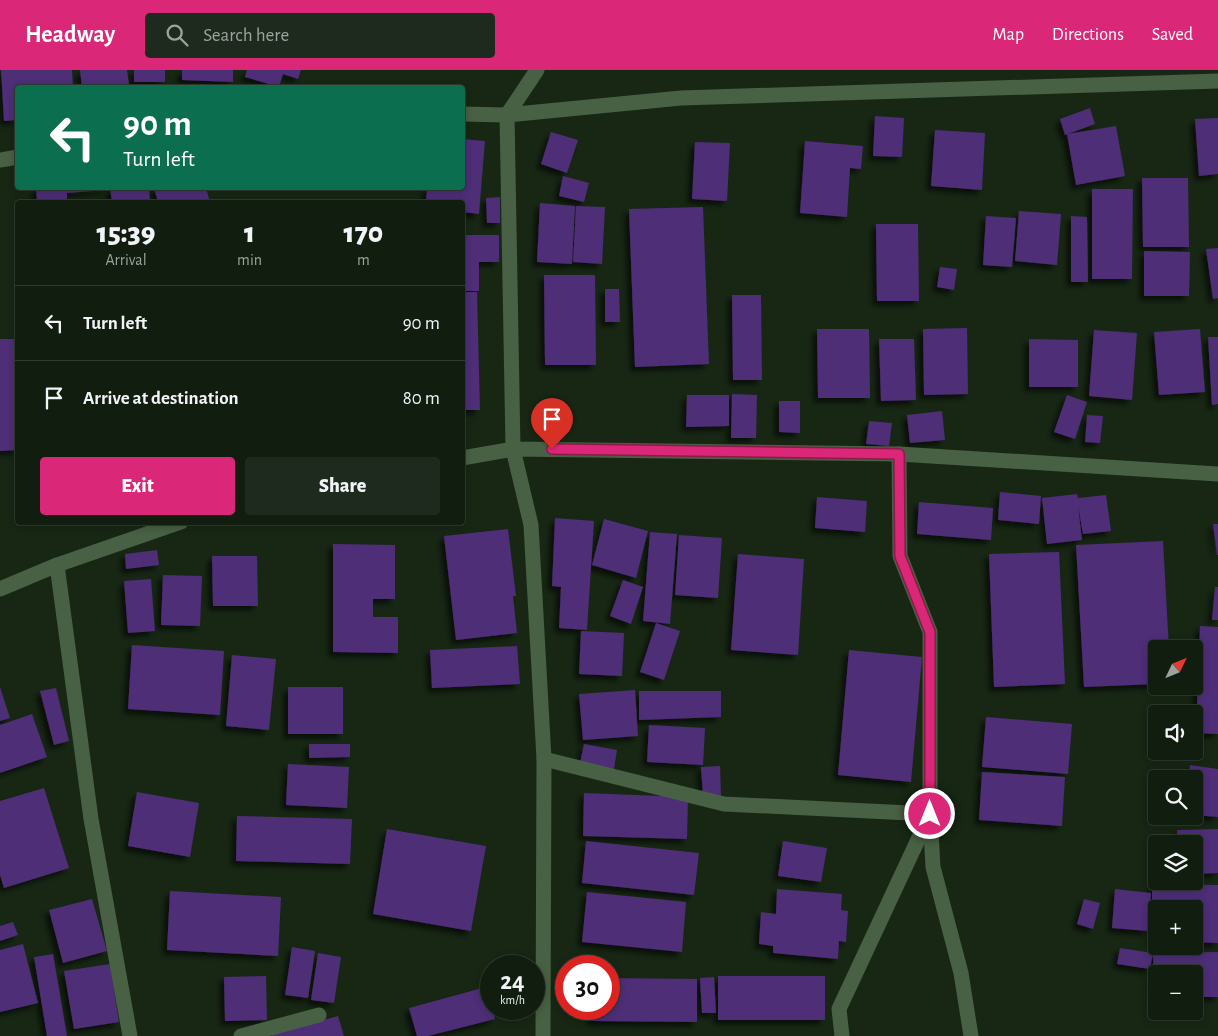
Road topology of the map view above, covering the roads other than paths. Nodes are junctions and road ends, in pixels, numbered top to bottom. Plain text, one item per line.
1 (537, 70) edge
2 (1218, 81) edge
3 (465, 114) edge
4 (507, 115) junction
5 (15, 158) edge
6 (0, 160) edge
7 (513, 449) junction
8 (899, 454) junction
9 (465, 457) edge
10 (1218, 474) edge
11 (172, 525) edge
12 (57, 565) junction
13 (0, 588) edge
14 (544, 759) junction
15 (930, 814) junction
16 (318, 1015) dead end
17 (130, 1036) edge
18 (241, 1036) edge
19 (543, 1036) edge
20 (842, 1036) edge
21 (972, 1036) edge

1 - 4 street
2 - 4 street
3 - 4 street
4 - 7 street
5 - 6 street
7 - 8 street
7 - 9 street
7 - 14 street
8 - 10 street
8 - 15 street
11 - 12 street
12 - 13 street
12 - 17 street
14 - 15 street
14 - 19 street
15 - 20 street
15 - 21 street
16 - 18 street

